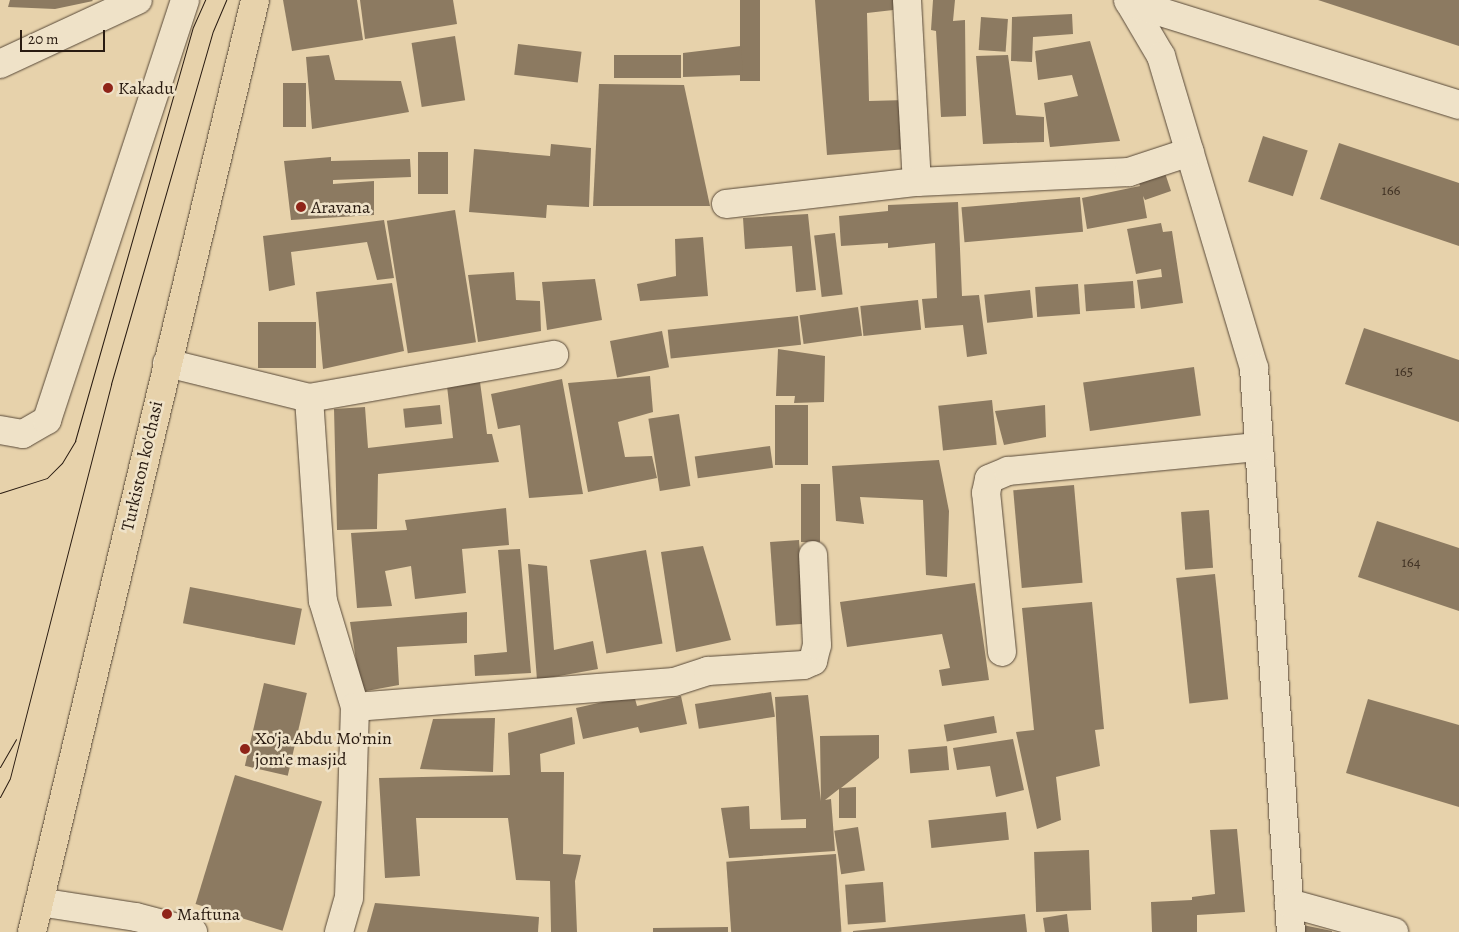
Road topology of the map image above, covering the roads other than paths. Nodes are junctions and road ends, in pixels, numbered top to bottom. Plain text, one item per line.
1 (138, 0) edge
2 (185, 0) edge
3 (255, 0) edge
4 (907, 0) edge
5 (1129, 1) edge
6 (0, 64) edge
7 (1459, 105) edge
8 (1190, 152) junction
9 (917, 182) junction
10 (726, 204) dead end
11 (554, 354) dead end
12 (167, 363) junction
13 (309, 398) junction
14 (0, 430) edge
15 (1259, 447) junction
16 (813, 555) dead end
17 (1002, 652) dead end
18 (355, 707) junction
19 (39, 902) junction
20 (1289, 903) junction
21 (32, 932) edge
22 (193, 932) edge
23 (339, 932) edge
24 (1291, 932) edge
25 (1394, 932) edge

1 - 6 street
2 - 14 street
3 - 12 main road, Turkiston ko'chasi
4 - 9 street
5 - 7 street
5 - 8 street
8 - 9 street
8 - 15 street
9 - 10 street
11 - 13 street
12 - 13 street
12 - 19 main road, Turkiston ko'chasi
13 - 18 street
15 - 17 street
15 - 20 street
16 - 18 street
18 - 23 street
19 - 21 main road, Turkiston ko'chasi
19 - 22 street
20 - 24 street
20 - 25 street

